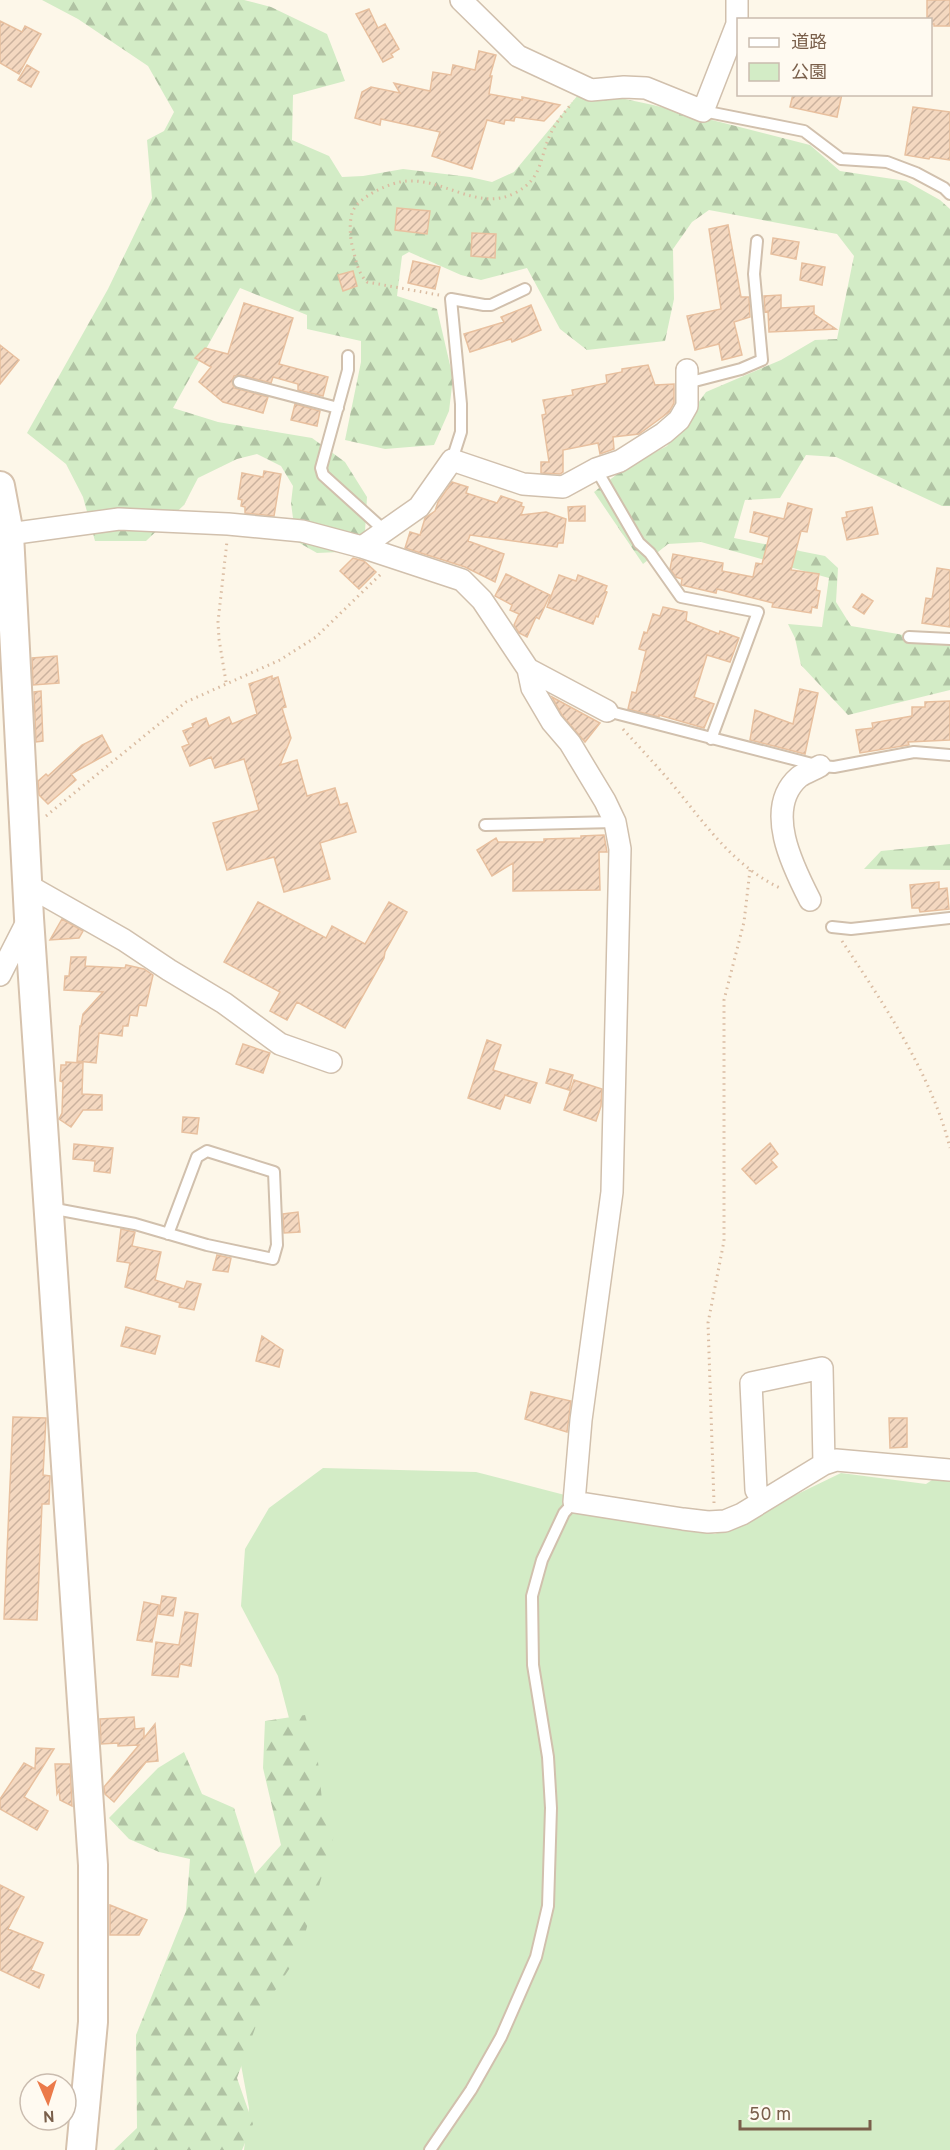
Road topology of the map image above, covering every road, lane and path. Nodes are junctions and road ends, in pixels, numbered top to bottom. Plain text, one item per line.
1 (461, 0) edge
2 (737, 0) edge
3 (584, 87) junction
4 (703, 111) junction
5 (950, 194) edge
6 (757, 241) dead end
7 (525, 289) dead end
8 (451, 298) junction
9 (348, 356) dead end
10 (687, 376) joint
11 (239, 382) dead end
12 (338, 408) junction
13 (452, 460) junction
14 (596, 469) junction
15 (0, 486) edge
16 (228, 524) junction
17 (385, 531) junction
18 (9, 534) junction
19 (362, 547) junction
20 (397, 558) junction
21 (909, 637) dead end
22 (950, 639) edge
23 (528, 669) junction
24 (226, 682) junction
25 (608, 711) junction
26 (711, 739) junction
27 (950, 755) edge
28 (820, 766) junction
29 (615, 822) junction
30 (485, 825) dead end
31 (24, 834) junction
32 (750, 870) junction
33 (27, 885) junction
34 (810, 900) joint
35 (29, 918) junction
36 (950, 918) edge
37 (831, 927) joint
38 (0, 975) edge
39 (331, 1062) dead end
40 (950, 1148) edge
41 (50, 1208) junction
42 (168, 1233) junction
43 (824, 1464) junction
44 (950, 1470) edge
45 (763, 1501) junction
46 (574, 1502) junction
47 (714, 1522) junction
48 (81, 2150) edge
49 (430, 2150) edge

1 - 3 street
2 - 4 street
3 - 4 street
3 - 8 path
4 - 5 lane
6 - 10 lane
7 - 8 lane
8 - 13 lane
9 - 12 lane
10 - 14 street
11 - 12 lane
12 - 17 lane
13 - 14 street
13 - 17 street
14 - 26 lane
15 - 18 street
16 - 18 street
16 - 19 street
16 - 24 path
17 - 19 street
18 - 31 street
19 - 20 street
20 - 23 street
20 - 24 path
21 - 22 lane
23 - 25 street
23 - 29 street
24 - 31 path
25 - 26 lane
25 - 32 path
26 - 28 lane
27 - 28 lane
28 - 34 street
29 - 30 lane
29 - 46 street
31 - 33 street
32 - 34 path
32 - 47 path
33 - 35 street
33 - 39 street
35 - 38 street
35 - 41 street
36 - 37 lane
37 - 40 path
41 - 42 lane
41 - 48 street
42 - 42 lane
43 - 44 street
43 - 45 street
43 - 45 street
45 - 47 street
46 - 47 street
46 - 49 lane

